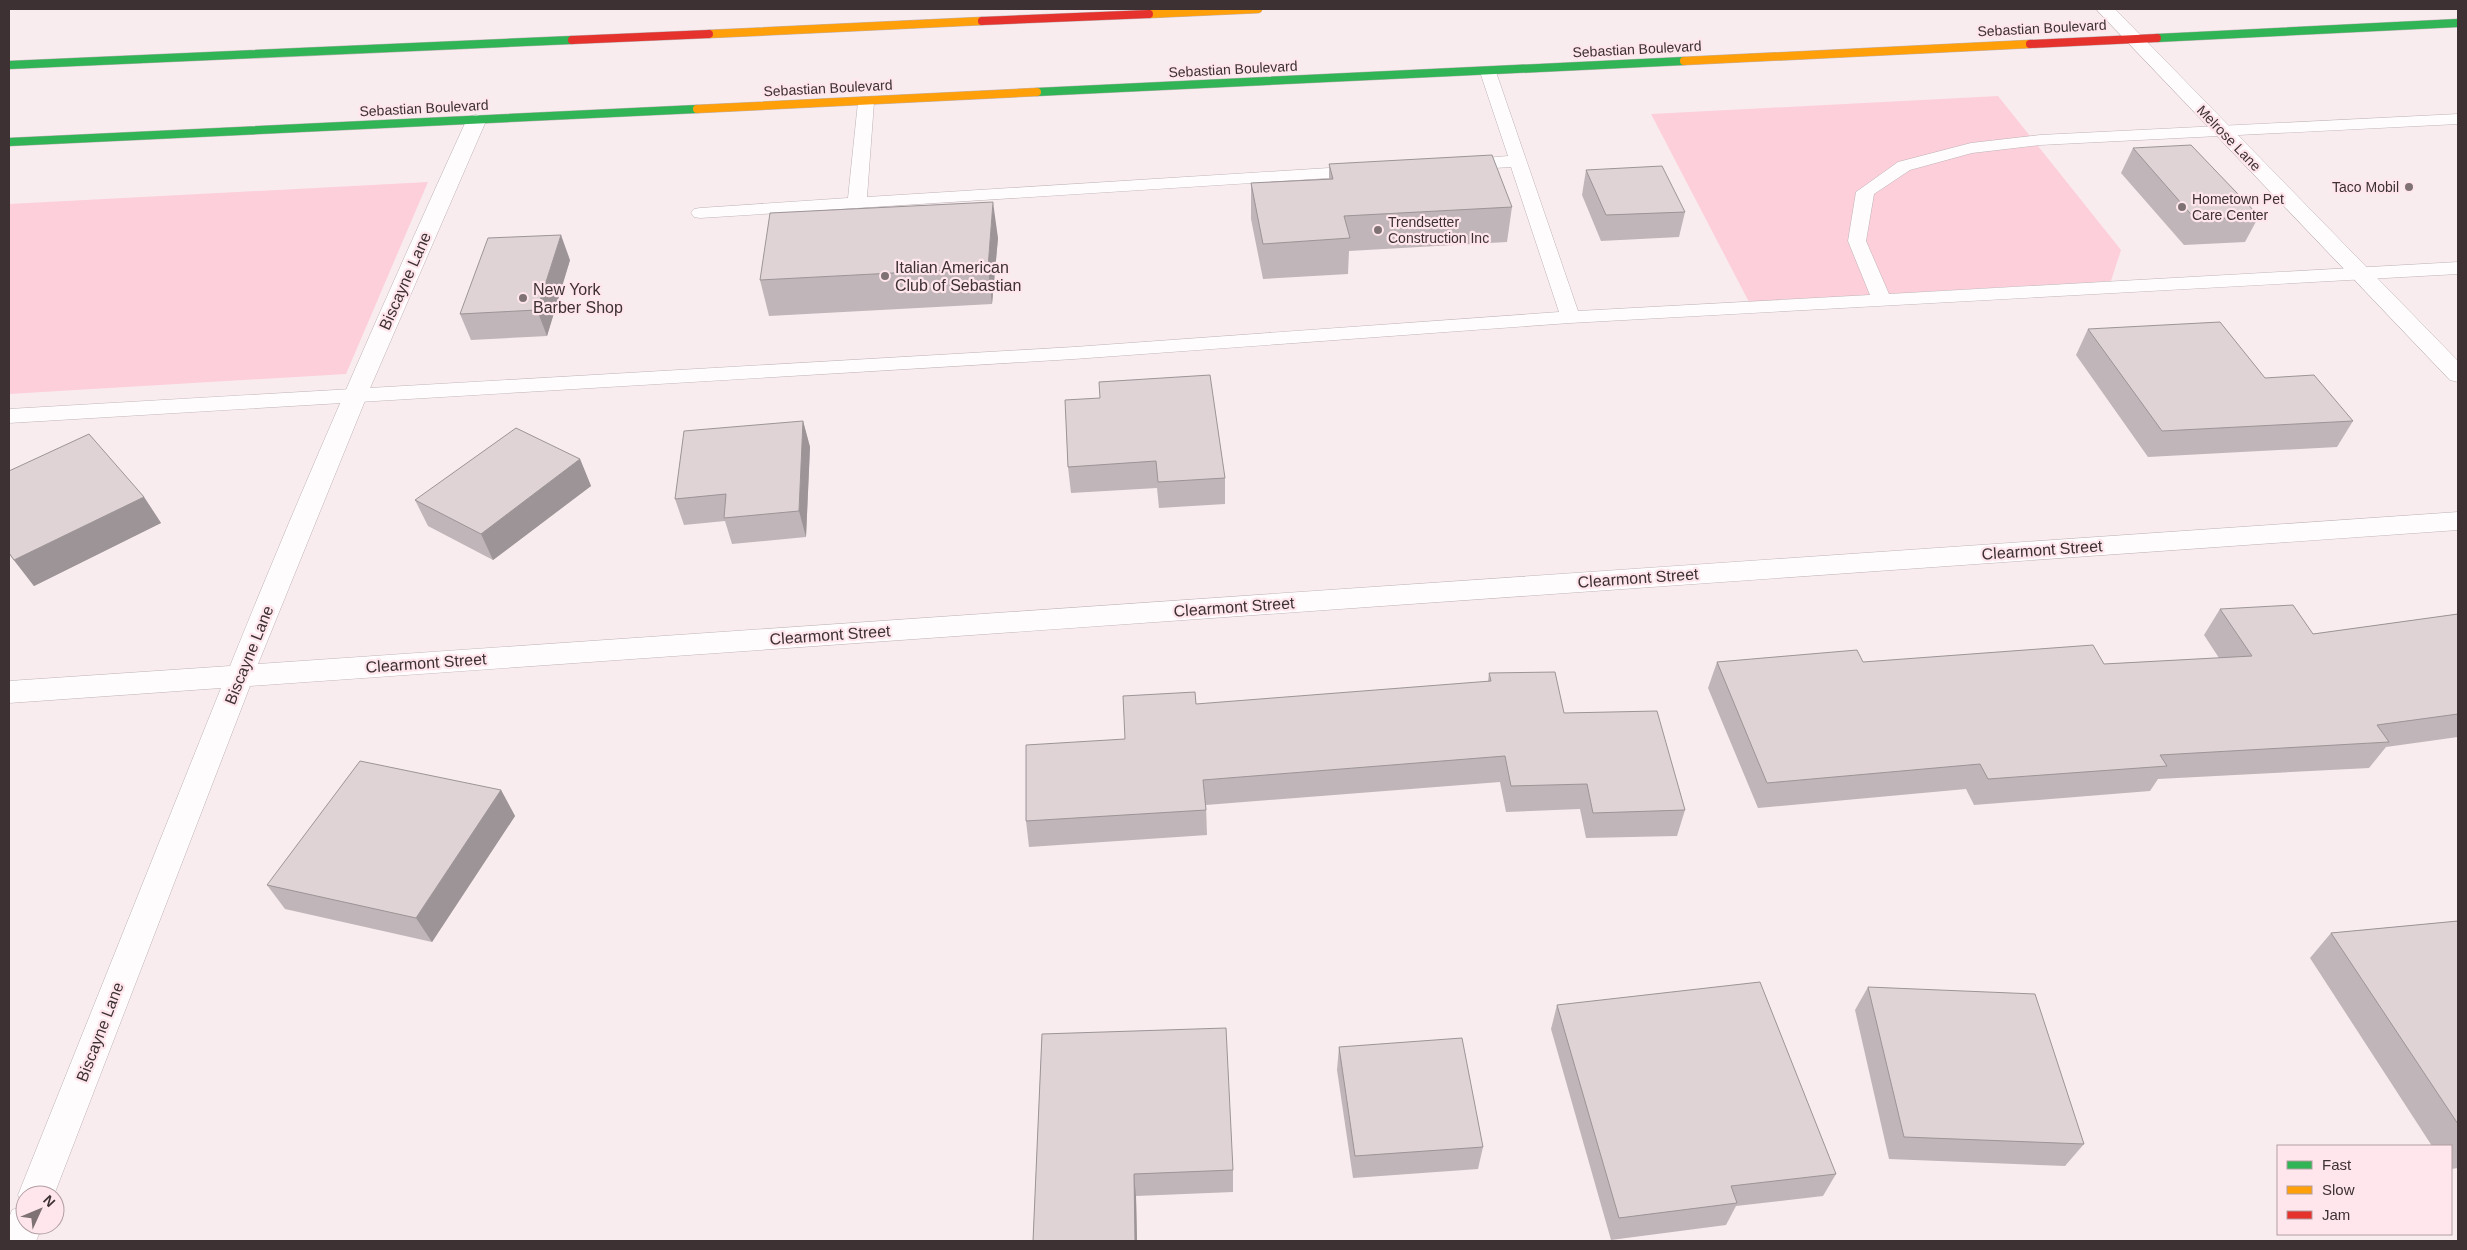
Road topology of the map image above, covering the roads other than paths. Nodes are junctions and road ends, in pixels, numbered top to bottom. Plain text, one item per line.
1 (1258, 9) edge
2 (2105, 9) edge
3 (2458, 23) edge
4 (2133, 38) junction
5 (9, 65) edge
6 (1488, 72) junction
7 (866, 102) junction
8 (2458, 119) edge
9 (476, 120) junction
10 (2221, 130) junction
11 (9, 142) edge
12 (1518, 161) junction
13 (1440, 166) edge
14 (1382, 170) edge
15 (857, 203) junction
16 (700, 213) dead end
17 (2458, 268) edge
18 (2362, 273) junction
19 (1882, 300) junction
20 (1570, 317) junction
21 (2458, 376) edge
22 (354, 397) junction
23 (9, 416) edge
24 (2458, 520) edge
25 (240, 676) junction
26 (9, 692) edge
27 (40, 1185) edge

1 - 5 main road
2 - 4 street, Melrose Lane
3 - 4 main road, Sebastian Boulevard
4 - 6 main road, Sebastian Boulevard
4 - 10 street, Melrose Lane
6 - 7 main road, Sebastian Boulevard
6 - 12 lane
7 - 9 main road, Sebastian Boulevard
7 - 15 lane
8 - 10 lane
9 - 11 main road, Sebastian Boulevard
9 - 22 street, Biscayne Lane
10 - 18 street, Melrose Lane
10 - 19 lane
12 - 13 lane
12 - 20 lane
14 - 15 lane
15 - 16 lane
17 - 18 lane
18 - 19 lane
18 - 21 street, Melrose Lane
19 - 20 lane
20 - 22 lane
22 - 23 lane
22 - 25 street, Biscayne Lane
24 - 25 street, Clearmont Street
25 - 26 street, Clearmont Street
25 - 27 street, Biscayne Lane

